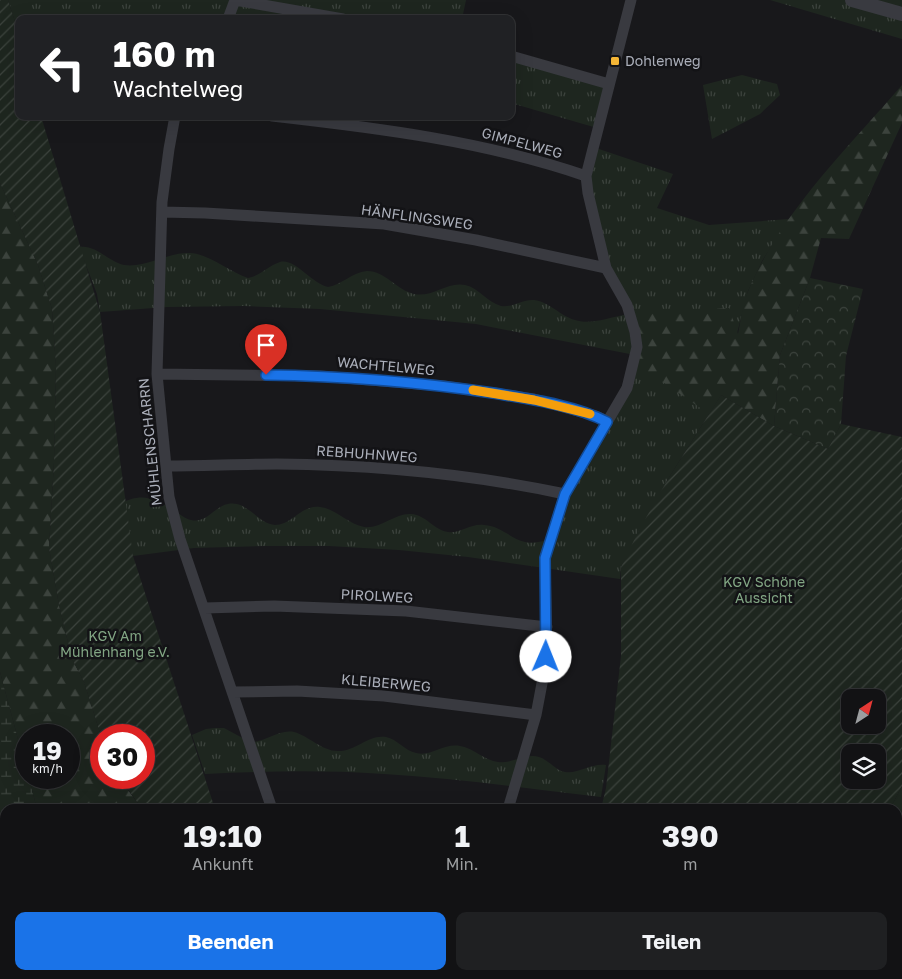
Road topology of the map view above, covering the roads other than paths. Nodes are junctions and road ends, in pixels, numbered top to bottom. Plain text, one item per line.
1 (235, 0) edge
2 (631, 0) edge
3 (852, 0) edge
4 (902, 14) edge
5 (229, 15) edge
6 (320, 15) edge
7 (515, 57) edge
8 (609, 84) junction
9 (174, 120) edge
10 (307, 120) edge
11 (586, 176) junction
12 (162, 212) junction
13 (606, 268) junction
14 (157, 374) junction
15 (607, 422) junction
16 (166, 466) junction
17 (565, 494) junction
18 (205, 608) junction
19 (547, 627) junction
20 (232, 692) junction
21 (536, 715) junction
22 (270, 804) edge
23 (509, 804) edge

1 - 5 street
1 - 6 street
2 - 8 street
3 - 4 street
7 - 8 street
8 - 11 street
9 - 12 street, MÜHLENSCHARRN
10 - 11 street, GIMPELWEG
11 - 13 street
12 - 13 street, HÄNFLINGSWEG
12 - 14 street, MÜHLENSCHARRN
13 - 15 street
14 - 15 street, WACHTELWEG
14 - 16 street, MÜHLENSCHARRN
15 - 17 street
16 - 17 street, REBHUHNWEG
16 - 18 street, MÜHLENSCHARRN
17 - 19 street
18 - 19 street, PIROLWEG
18 - 20 street, MÜHLENSCHARRN
19 - 21 street
20 - 21 street, KLEIBERWEG
20 - 22 street, MÜHLENSCHARRN
21 - 23 street

